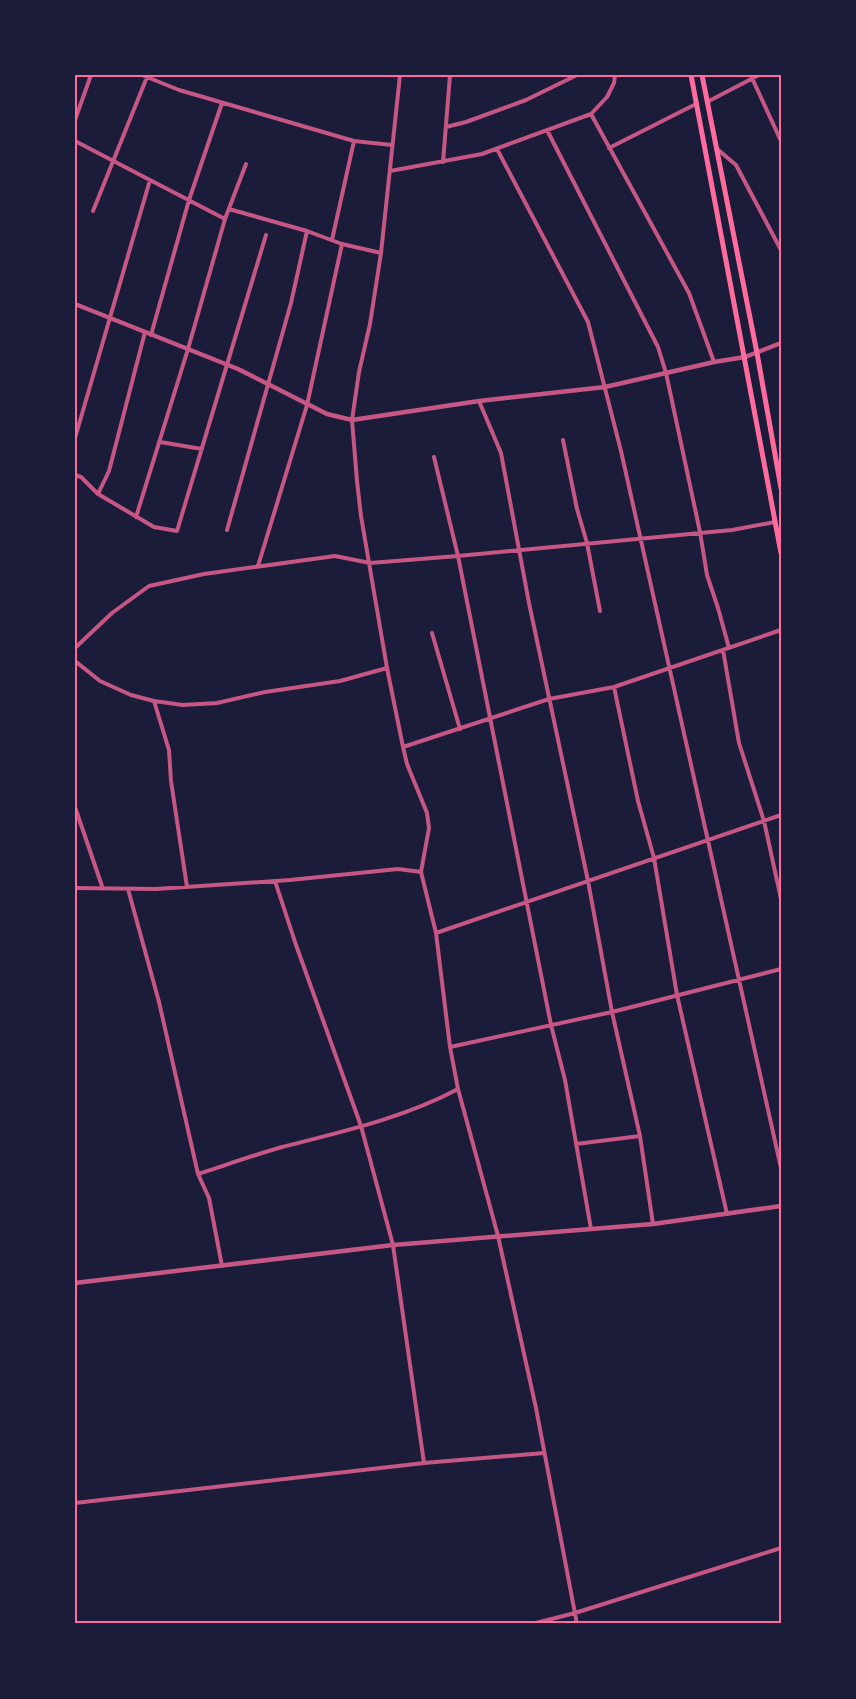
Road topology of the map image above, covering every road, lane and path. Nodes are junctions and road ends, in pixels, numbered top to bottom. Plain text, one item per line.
1 (91, 75) edge
2 (400, 75) edge
3 (450, 75) edge
4 (577, 75) edge
5 (615, 75) edge
6 (691, 75) edge
7 (702, 75) edge
8 (759, 75) edge
9 (144, 76) edge
10 (752, 78) junction
11 (707, 102) junction
12 (222, 103) junction
13 (696, 104) junction
14 (591, 114) junction
15 (75, 120) edge
16 (446, 127) junction
17 (547, 130) junction
18 (75, 141) edge
19 (354, 141) junction
20 (781, 141) edge
21 (392, 145) junction
22 (609, 148) junction
23 (716, 148) junction
24 (497, 149) junction
25 (114, 161) junction
26 (443, 162) junction
27 (246, 164) dead end
28 (390, 171) junction
29 (150, 180) junction
30 (189, 200) junction
31 (229, 209) junction
32 (93, 211) dead end
33 (225, 219) junction
34 (307, 231) junction
35 (266, 235) dead end
36 (332, 240) junction
37 (342, 244) junction
38 (781, 250) edge
39 (381, 253) junction
40 (75, 304) edge
41 (110, 319) junction
42 (145, 332) junction
43 (151, 335) junction
44 (781, 343) edge
45 (188, 350) junction
46 (757, 353) junction
47 (745, 357) junction
48 (714, 362) junction
49 (227, 365) junction
50 (666, 373) junction
51 (269, 385) junction
52 (605, 387) junction
53 (479, 401) junction
54 (307, 405) junction
55 (352, 420) junction
56 (75, 438) edge
57 (563, 440) dead end
58 (160, 442) junction
59 (202, 449) junction
60 (434, 457) dead end
61 (75, 475) edge
62 (781, 488) edge
63 (98, 494) junction
64 (136, 518) junction
65 (775, 522) junction
66 (227, 530) dead end
67 (700, 532) junction
68 (639, 538) junction
69 (587, 543) junction
70 (519, 549) junction
71 (781, 553) edge
72 (458, 556) junction
73 (370, 562) junction
74 (258, 566) junction
75 (600, 610) dead end
76 (781, 630) edge
77 (432, 633) dead end
78 (75, 648) edge
79 (729, 648) junction
80 (723, 650) junction
81 (75, 661) edge
82 (387, 668) junction
83 (670, 669) junction
84 (614, 687) junction
85 (549, 699) junction
86 (153, 701) junction
87 (489, 719) junction
88 (460, 729) junction
89 (403, 747) junction
90 (75, 807) edge
91 (781, 815) edge
92 (764, 821) junction
93 (708, 840) junction
94 (654, 858) junction
95 (421, 872) junction
96 (275, 881) junction
97 (588, 881) junction
98 (187, 887) junction
99 (75, 888) edge
100 (103, 889) junction
101 (128, 889) junction
102 (781, 899) edge
103 (527, 902) junction
104 (436, 933) junction
105 (781, 969) edge
106 (740, 979) junction
107 (677, 995) junction
108 (612, 1012) junction
109 (551, 1025) junction
110 (450, 1047) junction
111 (458, 1089) junction
112 (361, 1126) junction
113 (640, 1136) junction
114 (576, 1144) junction
115 (781, 1168) edge
116 (198, 1174) junction
117 (781, 1206) edge
118 (727, 1214) junction
119 (653, 1224) junction
120 (591, 1229) junction
121 (498, 1236) junction
122 (393, 1245) junction
123 (222, 1266) junction
124 (75, 1283) edge
125 (544, 1453) junction
126 (424, 1463) junction
127 (75, 1503) edge
128 (781, 1548) edge
129 (575, 1613) junction
130 (532, 1624) edge
131 (577, 1624) edge

1 - 15 street
2 - 21 street
3 - 16 street
4 - 16 street
5 - 14 street
6 - 13 main road
7 - 11 main road
8 - 10 street
9 - 12 street
9 - 25 street
10 - 11 street
10 - 20 street
11 - 23 main road
12 - 19 street
12 - 30 street
13 - 22 street
13 - 47 main road
14 - 17 street
14 - 22 street
16 - 26 street
17 - 24 street
17 - 50 street
18 - 25 street
19 - 21 street
19 - 36 street
21 - 28 street
22 - 48 street
23 - 38 street
23 - 46 main road
24 - 26 street
24 - 52 street
25 - 29 street
25 - 32 street
26 - 28 street
27 - 31 street
28 - 39 street
29 - 30 street
29 - 41 street
30 - 33 street
30 - 43 street
31 - 33 street
31 - 34 street
33 - 45 street
34 - 36 street
34 - 51 street
35 - 49 street
36 - 37 street
37 - 39 street
37 - 54 street
39 - 55 street
40 - 41 street
41 - 42 street
41 - 56 street
42 - 43 street
42 - 63 street
43 - 45 street
44 - 46 street
45 - 49 street
45 - 58 street
46 - 47 street
46 - 62 main road
47 - 48 street
47 - 65 main road
48 - 50 street
49 - 51 street
49 - 59 street
50 - 52 street
50 - 67 street
51 - 54 street
51 - 66 street
52 - 53 street
52 - 68 street
53 - 55 street
53 - 70 street
54 - 55 street
54 - 74 street
55 - 73 street
57 - 69 street
58 - 59 street
58 - 64 street
59 - 64 street
60 - 72 street
61 - 63 street
63 - 64 street
65 - 67 street
65 - 71 main road
67 - 68 street
67 - 79 street
68 - 69 street
68 - 83 street
69 - 70 street
69 - 75 street
70 - 72 street
70 - 85 street
72 - 73 street
72 - 87 street
73 - 74 street
73 - 82 street
74 - 78 street
76 - 79 street
77 - 88 street
79 - 80 street
80 - 83 street
80 - 92 street
81 - 86 street
82 - 86 street
82 - 89 street
83 - 84 street
83 - 93 street
84 - 85 street
84 - 94 street
85 - 87 street
85 - 97 street
86 - 98 street
87 - 88 street
87 - 103 street
88 - 89 street
89 - 95 street
90 - 100 street
91 - 92 street
92 - 93 street
92 - 102 street
93 - 94 street
93 - 106 street
94 - 97 street
94 - 107 street
95 - 96 street
95 - 104 street
96 - 98 street
96 - 112 street
97 - 103 street
97 - 108 street
98 - 101 street
99 - 100 street
100 - 101 street
101 - 116 street
103 - 104 street
103 - 109 street
104 - 110 street
105 - 106 street
106 - 107 street
106 - 115 street
107 - 108 street
107 - 118 street
108 - 109 street
108 - 113 street
109 - 110 street
109 - 114 street
110 - 111 street
111 - 112 street
111 - 121 street
112 - 116 street
112 - 122 street
113 - 114 street
113 - 119 street
114 - 120 street
116 - 123 street
117 - 118 street
118 - 119 street
119 - 120 street
120 - 121 street
121 - 122 street
121 - 125 street
122 - 123 street
122 - 126 street
123 - 124 street
125 - 126 street
125 - 129 street
126 - 127 street
128 - 129 street
129 - 130 street
129 - 131 street

